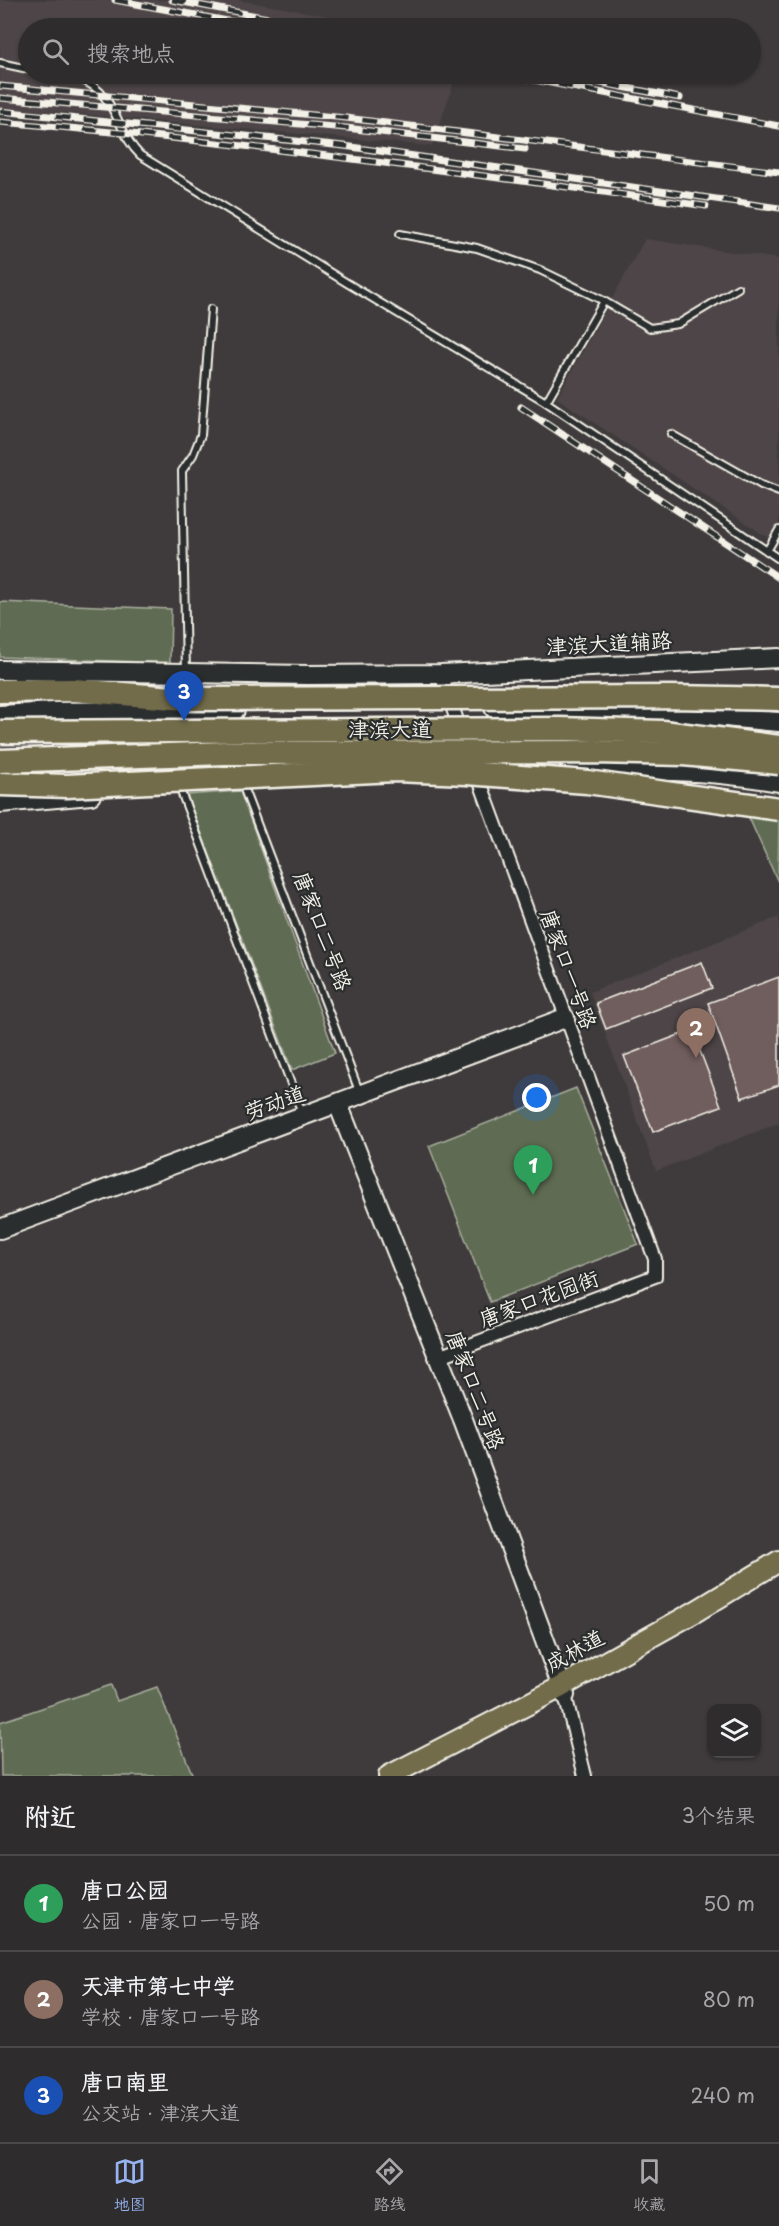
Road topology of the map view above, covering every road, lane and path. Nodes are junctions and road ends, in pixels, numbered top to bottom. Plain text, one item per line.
1 (0, 63) edge
2 (18, 67) edge
3 (92, 84) edge
4 (400, 234) dead end
5 (738, 288) dead end
6 (604, 301) junction
7 (211, 309) dead end
8 (546, 402) junction
9 (670, 434) dead end
10 (779, 492) edge
11 (779, 530) edge
12 (767, 551) junction
13 (779, 559) edge
14 (779, 658) edge
15 (0, 669) edge
16 (186, 673) junction
17 (441, 674) junction
18 (0, 691) edge
19 (779, 691) edge
20 (186, 699) junction
21 (779, 699) edge
22 (0, 702) edge
23 (675, 705) junction
24 (453, 708) junction
25 (0, 715) edge
26 (779, 723) edge
27 (0, 732) edge
28 (779, 747) edge
29 (0, 761) edge
30 (779, 763) edge
31 (478, 778) junction
32 (779, 782) edge
33 (0, 784) edge
34 (242, 784) junction
35 (180, 789) junction
36 (0, 803) edge
37 (779, 809) edge
38 (565, 1018) junction
39 (361, 1095) junction
40 (338, 1104) junction
41 (303, 1117) junction
42 (0, 1229) edge
43 (655, 1276) joint
44 (438, 1357) junction
45 (779, 1561) edge
46 (779, 1573) edge
47 (563, 1691) junction
48 (389, 1776) edge
49 (403, 1776) edge
50 (585, 1776) edge

1 - 2 lane
3 - 8 lane
4 - 6 lane
5 - 6 lane
6 - 8 lane
7 - 16 lane
8 - 12 lane
9 - 10 lane
11 - 12 lane
12 - 13 lane
14 - 17 street, 津滨大道辅路
15 - 16 street, 津滨大道辅路
16 - 17 street, 津滨大道辅路
17 - 24 street, 唐家口一号路
18 - 20 highway
19 - 23 highway, bridge
20 - 22 highway, 津滨大道
20 - 23 highway, 津滨大道, bridge
21 - 23 highway, bridge
23 - 24 street
23 - 26 street, 津滨大道
24 - 25 street
24 - 31 street, 唐家口一号路
27 - 28 highway, 津滨大道, bridge
29 - 30 highway, bridge
31 - 32 street
31 - 34 street
31 - 38 street, 唐家口一号路
33 - 37 highway, bridge
34 - 35 street
34 - 39 lane, 唐家口二号路
35 - 36 street
35 - 41 lane
38 - 39 street, 劳动道
38 - 43 street, 唐家口一号路
39 - 40 street, 劳动道
40 - 41 street, 劳动道
40 - 44 street, 唐家口二号路
41 - 42 street, 劳动道
43 - 44 street, 唐家口花园街
44 - 47 street, 唐家口二号路
45 - 47 main road, 成林道
46 - 47 main road, 成林道
47 - 48 main road, 成林道
47 - 49 main road, 成林道
47 - 50 street

